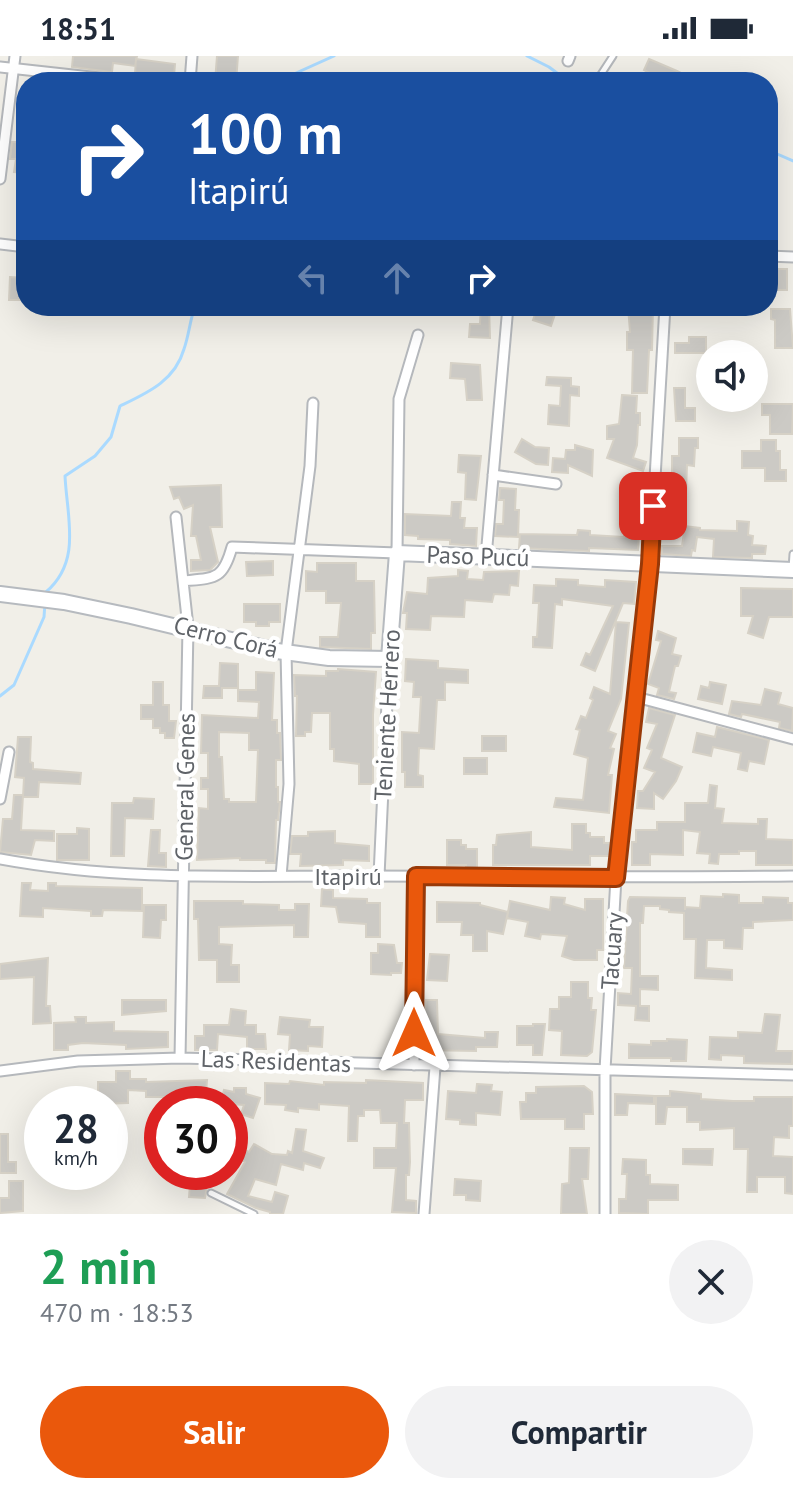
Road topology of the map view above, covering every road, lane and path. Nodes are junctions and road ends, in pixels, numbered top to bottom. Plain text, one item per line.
1 (15, 56) edge
2 (0, 67) edge
3 (14, 68) junction
4 (43, 72) edge
5 (1, 155) edge
6 (0, 179) edge
7 (507, 316) edge
8 (664, 316) edge
9 (418, 335) dead end
10 (313, 403) dead end
11 (493, 475) junction
12 (556, 484) dead end
13 (176, 517) dead end
14 (298, 549) junction
15 (397, 553) junction
16 (793, 554) edge
17 (486, 557) junction
18 (650, 564) junction
19 (792, 570) edge
20 (183, 581) junction
21 (0, 594) edge
22 (188, 627) junction
23 (286, 652) junction
24 (389, 659) junction
25 (636, 697) junction
26 (793, 739) edge
27 (9, 752) dead end
28 (0, 799) edge
29 (0, 859) edge
30 (183, 876) junction
31 (281, 876) junction
32 (379, 876) junction
33 (416, 876) junction
34 (793, 876) edge
35 (616, 878) junction
36 (180, 1058) junction
37 (414, 1065) junction
38 (435, 1067) junction
39 (605, 1070) junction
40 (0, 1071) edge
41 (793, 1075) edge
42 (211, 1193) dead end
43 (254, 1214) edge
44 (424, 1214) edge
45 (605, 1214) edge

1 - 3 street
2 - 3 street
3 - 4 street
3 - 5 street
5 - 6 street
7 - 11 street
8 - 18 street, Tacuary
9 - 15 street
10 - 14 street
11 - 12 street
11 - 17 street
13 - 20 street, General Genes
14 - 15 street, Paso Pucú
14 - 20 street, Paso Pucú
14 - 23 street
15 - 17 main road, Paso Pucú
15 - 24 main road, Teniente Herrero
16 - 19 lane
17 - 18 main road, Paso Pucú
18 - 19 main road, Paso Pucú
18 - 25 street, Tacuary
20 - 22 street, General Genes
21 - 22 main road, Cerro Corá
22 - 23 main road, Cerro Corá
22 - 30 street, General Genes
23 - 24 main road, Cerro Corá
23 - 31 street
24 - 32 street, Teniente Herrero
25 - 26 street
25 - 35 street, Tacuary
27 - 28 street
29 - 30 street, Itapirú
30 - 31 street, Itapirú
30 - 36 street, General Genes
31 - 32 street, Itapirú
32 - 33 street, Itapirú
33 - 35 street, Itapirú
33 - 37 street
34 - 35 street, Itapirú
35 - 39 street, Tacuary
36 - 37 street, Las Residentas
36 - 40 street, Las Residentas
37 - 38 street, Las Residentas
38 - 39 street, Las Residentas
38 - 44 street
39 - 41 street, Las Residentas
39 - 45 street, Tacuary
42 - 43 lane

